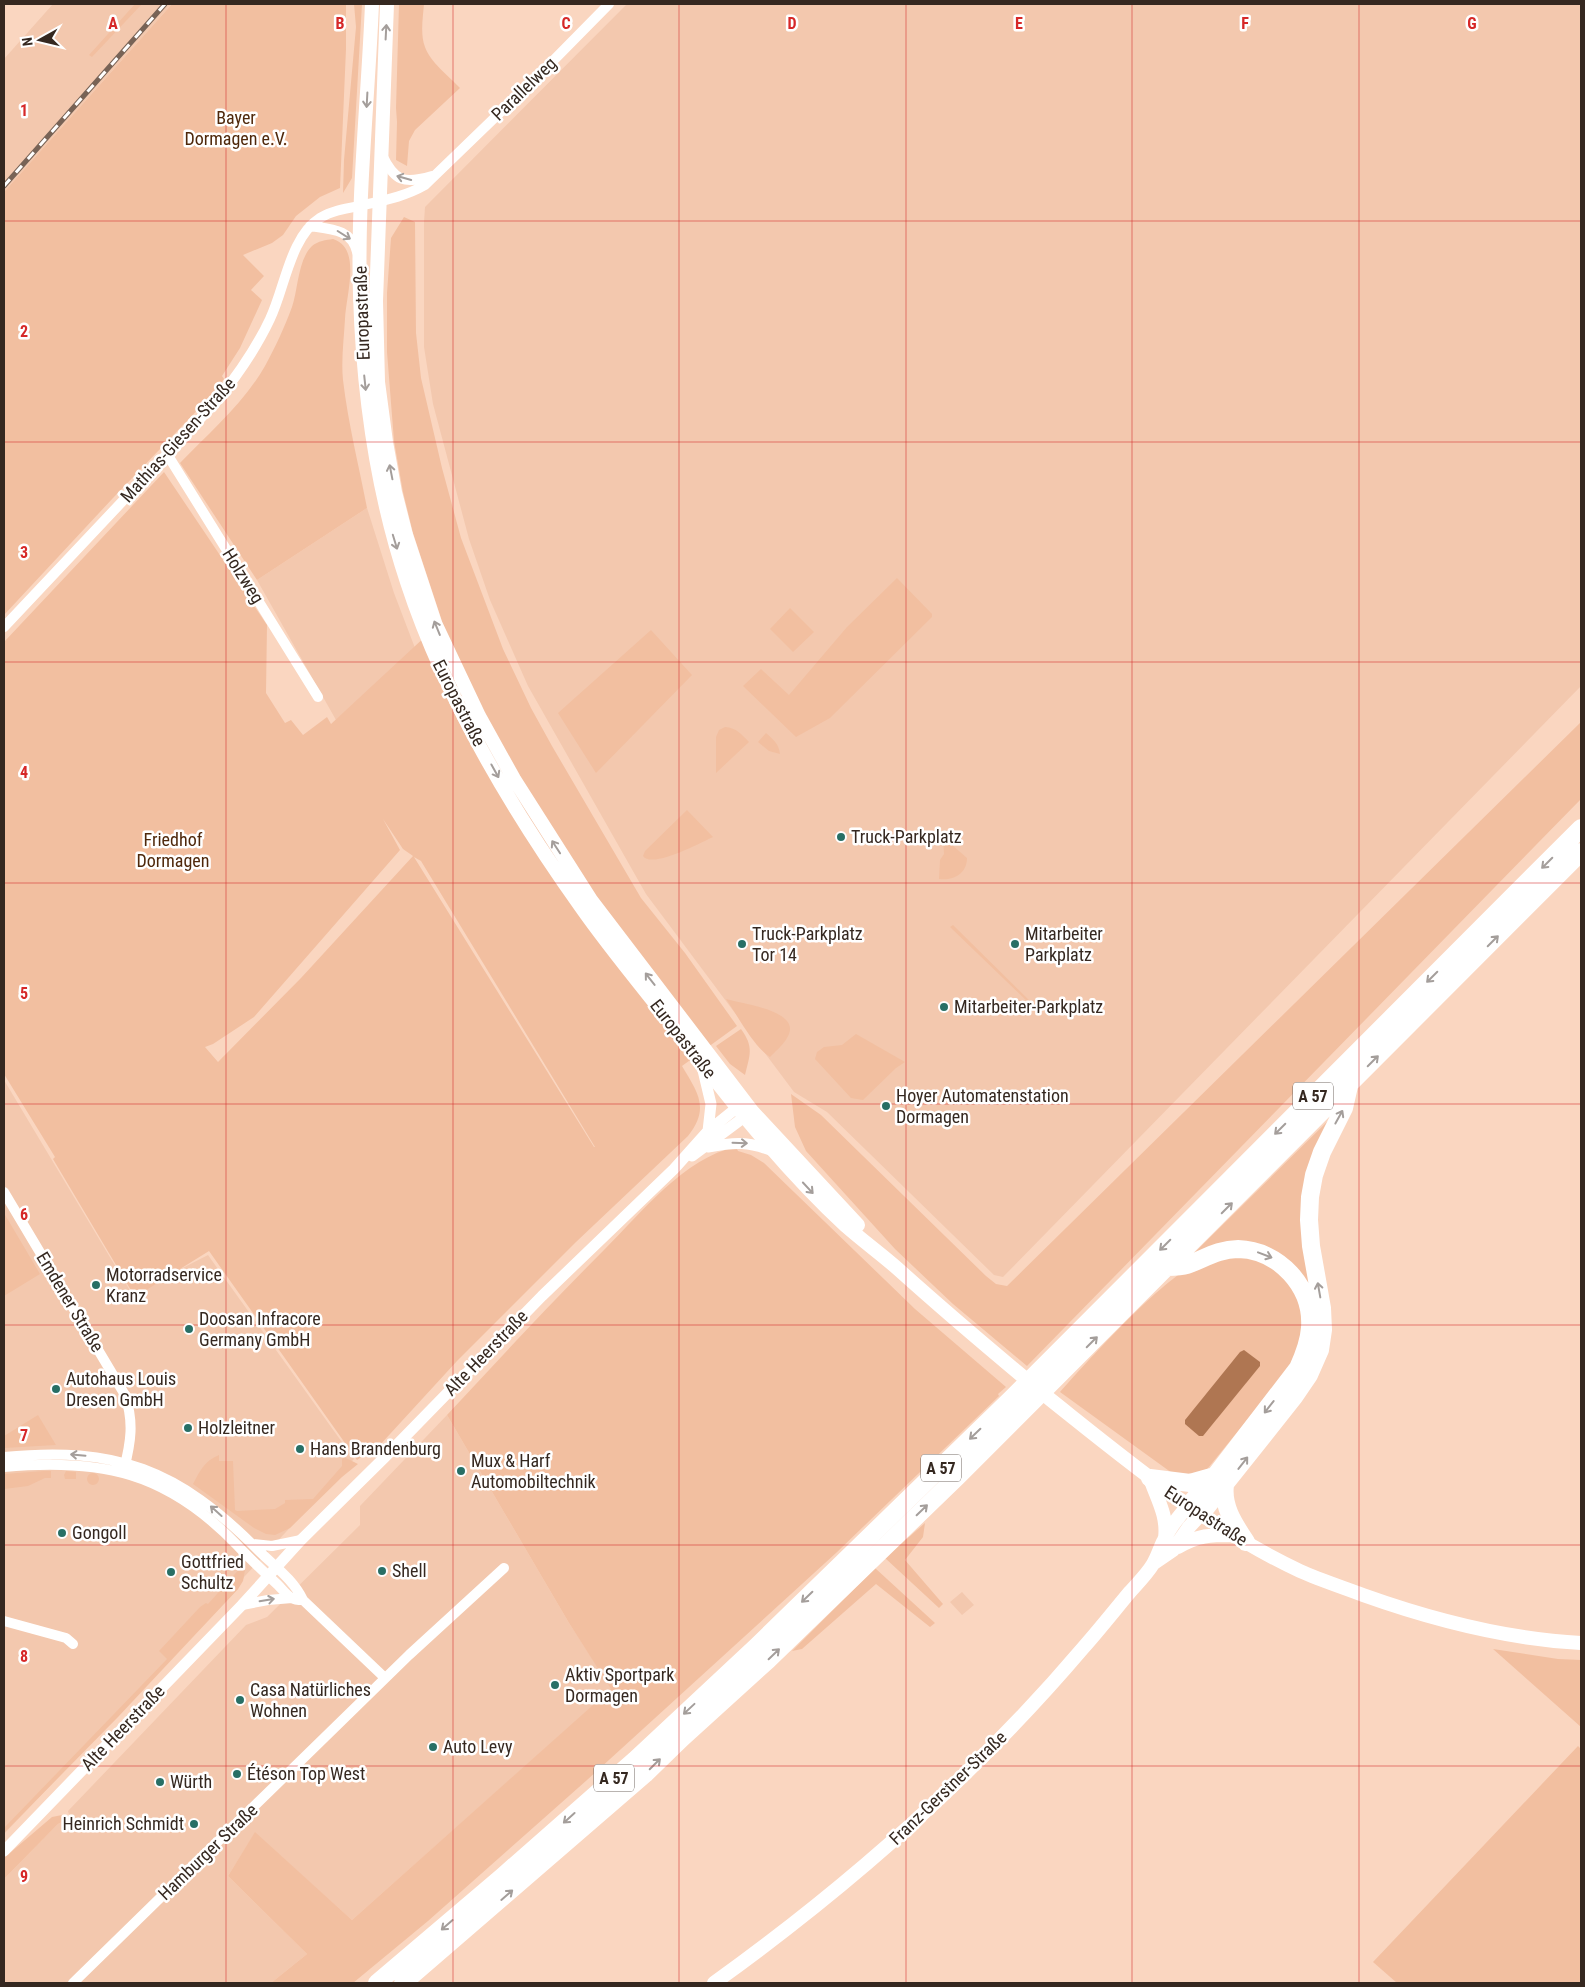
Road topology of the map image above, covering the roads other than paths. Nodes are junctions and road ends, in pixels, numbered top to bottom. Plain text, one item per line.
1 (372, 4) edge
2 (387, 4) edge
3 (609, 4) edge
4 (382, 154) junction
5 (438, 174) junction
6 (379, 202) junction
7 (362, 206) junction
8 (310, 226) junction
9 (360, 264) junction
10 (166, 454) junction
11 (4, 627) edge
12 (318, 698) dead end
13 (1581, 828) edge
14 (1581, 852) edge
15 (702, 1064) junction
16 (1349, 1085) junction
17 (744, 1109) junction
18 (708, 1131) junction
19 (704, 1148) junction
20 (775, 1152) junction
21 (674, 1169) junction
22 (4, 1192) edge
23 (894, 1265) junction
24 (1168, 1267) junction
25 (1051, 1370) junction
26 (1016, 1406) junction
27 (4, 1457) edge
28 (4, 1467) edge
29 (125, 1468) junction
30 (1150, 1478) junction
31 (1220, 1481) junction
32 (1195, 1510) junction
33 (1240, 1539) junction
34 (301, 1540) junction
35 (252, 1544) junction
36 (1169, 1544) junction
37 (277, 1567) junction
38 (504, 1568) dead end
39 (268, 1576) junction
40 (292, 1598) junction
41 (303, 1600) junction
42 (242, 1605) junction
43 (4, 1621) edge
44 (1581, 1643) edge
45 (73, 1644) dead end
46 (385, 1678) junction
47 (4, 1851) edge
48 (73, 1983) edge
49 (377, 1983) edge
50 (403, 1983) edge
51 (714, 1983) edge

1 -> 7 main road, Europastraße
4 -> 2 main road, Europastraße
3 - 5 street, Parallelweg
5 -> 4 street
4 - 6 main road, Europastraße
5 - 6 street, Parallelweg
6 - 7 street, Parallelweg
17 -> 6 main road, Europastraße
7 - 8 street, Mathias-Giesen-Straße
7 - 9 main road, Europastraße
8 -> 9 street
8 - 10 street, Mathias-Giesen-Straße
9 -> 15 main road, Europastraße
10 - 11 street, Mathias-Giesen-Straße
10 - 12 street, Holzweg
13 -> 25 highway, A 57
16 -> 14 highway, A 57
15 - 17 main road, Europastraße
15 - 18 street
24 -> 16 highway, A 57
31 -> 16 highway
17 - 18 street, Alte Heerstraße
17 - 19 street, Alte Heerstraße
17 - 20 main road, Europastraße
17 - 23 main road, Europastraße
18 - 21 street, Alte Heerstraße
19 -> 20 street
19 - 21 street, Alte Heerstraße
20 -> 23 main road, Europastraße
21 - 34 street, Alte Heerstraße
22 - 29 street, Emdener Straße
23 - 30 main road, Europastraße
25 -> 24 highway, A 57
24 -> 31 highway
25 - 26 highway, A 57
26 -> 49 highway, A 57
50 -> 26 highway, A 57
29 -> 27 street
28 - 29 street
35 -> 29 street
29 - 39 street
30 - 31 highway
30 - 32 main road, Europastraße
30 - 36 main road
31 - 32 highway
31 - 33 highway
32 - 33 main road, Europastraße
32 - 36 main road, Franz-Gerstner-Straße
33 - 36 main road
33 - 44 main road, Europastraße
34 - 35 street
34 - 37 street, Alte Heerstraße
35 - 37 street
36 - 51 main road, Franz-Gerstner-Straße
37 - 39 street, Alte Heerstraße
37 - 41 street
38 - 46 street, Hamburger Straße
39 - 40 street
39 - 42 street, Alte Heerstraße
40 - 41 street
42 -> 40 street
41 - 46 street
42 - 47 street, Alte Heerstraße
43 - 45 street
46 - 48 street, Hamburger Straße

